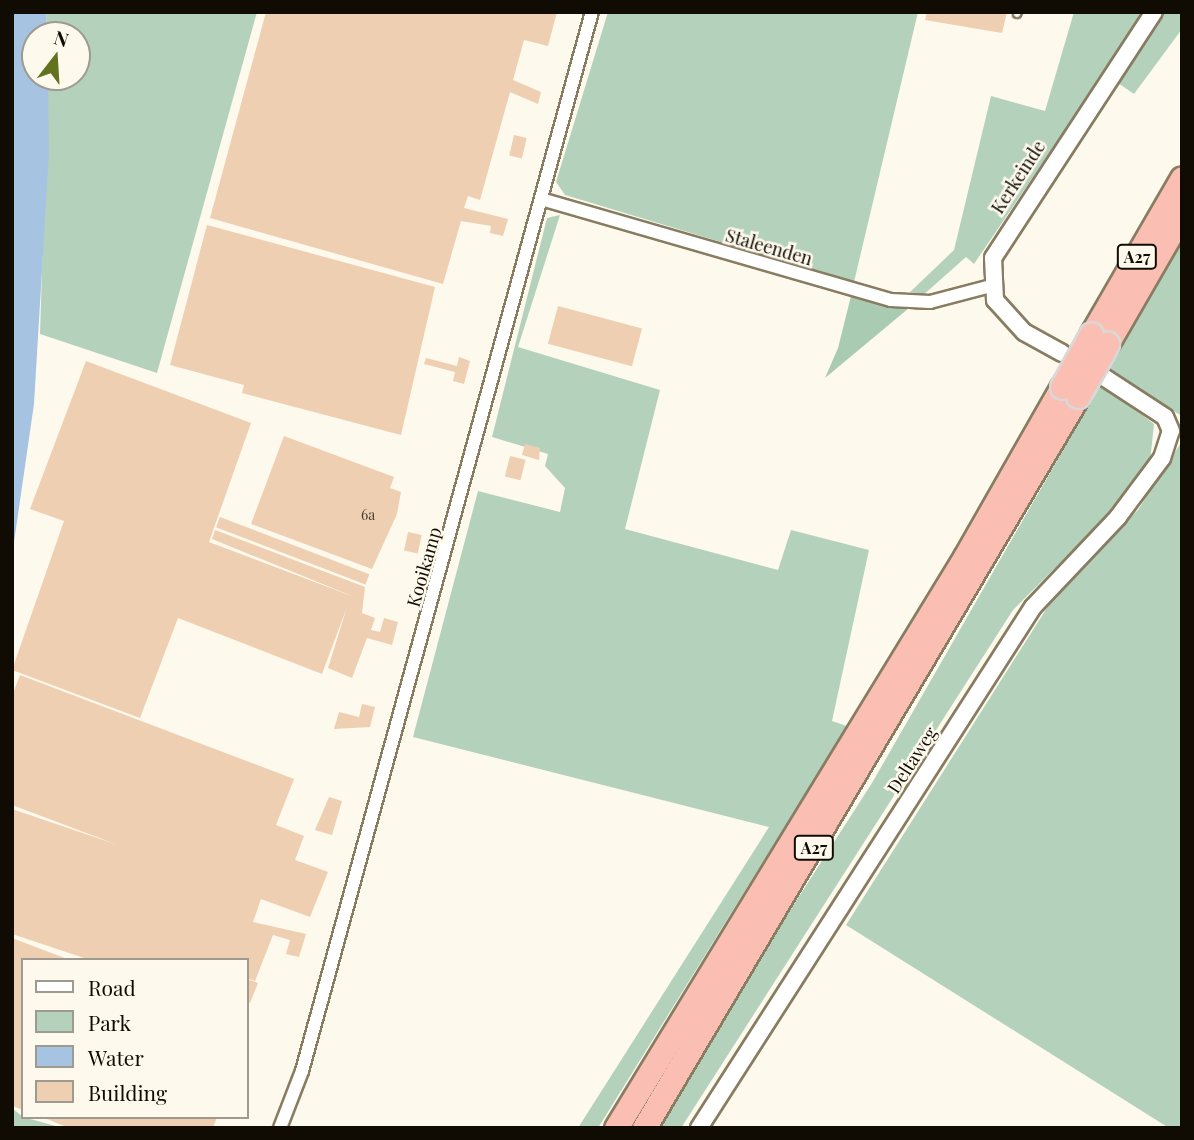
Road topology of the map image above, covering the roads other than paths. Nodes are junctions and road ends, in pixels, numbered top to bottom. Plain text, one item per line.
1 (592, 12) edge
2 (1154, 12) edge
3 (1182, 178) edge
4 (541, 199) junction
5 (1182, 214) edge
6 (991, 286) junction
7 (1099, 340) junction
8 (1062, 353) dead end
9 (1102, 376) dead end
10 (1070, 392) junction
11 (1176, 426) edge
12 (280, 1128) edge
13 (616, 1128) edge
14 (645, 1128) edge
15 (699, 1128) edge

1 - 4 street, Kooikamp
2 - 6 street, Kerkeinde
3 - 7 highway, A27
4 - 6 street, Staleenden
4 - 12 street, Kooikamp
5 - 7 highway, A27
6 - 8 street
7 - 10 highway, A27, bridge
9 - 11 street
10 - 13 highway, A27
10 - 14 highway, A27
11 - 15 street, Deltaweg

